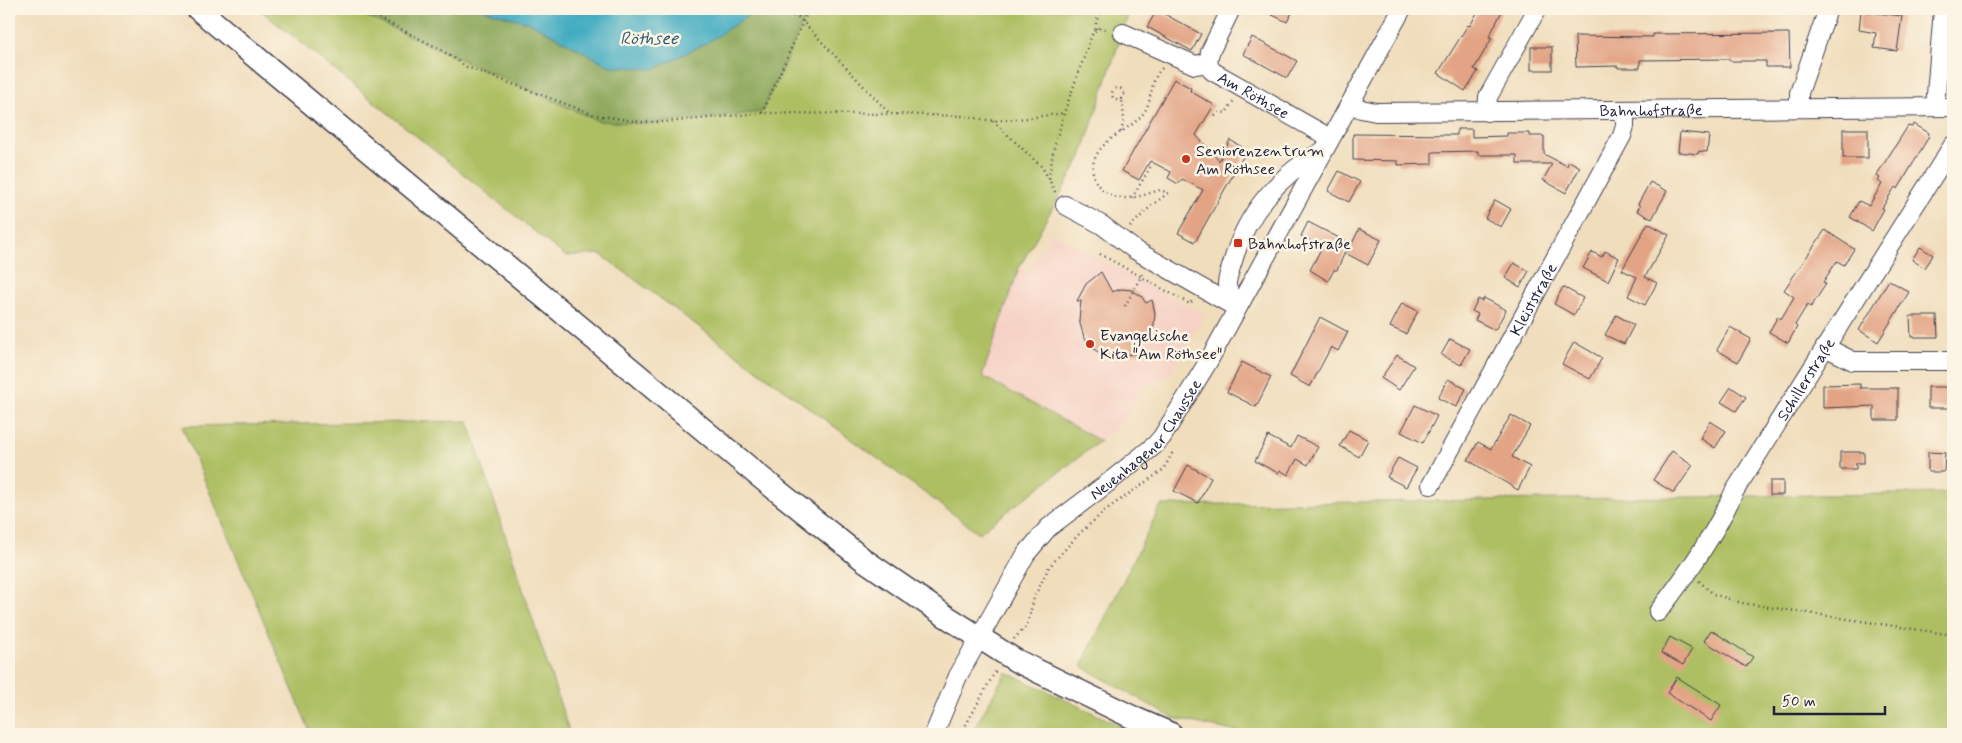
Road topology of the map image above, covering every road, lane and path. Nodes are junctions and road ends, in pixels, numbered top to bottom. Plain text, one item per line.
1 (198, 9) edge
2 (361, 9) edge
3 (774, 9) edge
4 (809, 9) edge
5 (1102, 9) edge
6 (1231, 9) edge
7 (1402, 9) edge
8 (1537, 9) edge
9 (1828, 9) edge
10 (1943, 9) edge
11 (803, 22) junction
12 (1096, 30) junction
13 (1123, 33) joint
14 (1170, 54) junction
15 (1208, 63) junction
16 (1122, 99) junction
17 (1351, 103) junction
18 (1935, 107) junction
19 (1953, 107) edge
20 (1799, 108) junction
21 (1625, 111) junction
22 (1487, 112) junction
23 (762, 113) junction
24 (1064, 113) junction
25 (890, 114) junction
26 (993, 121) junction
27 (1120, 133) junction
28 (1327, 144) junction
29 (1953, 146) edge
30 (1151, 166) dead end
31 (1049, 179) junction
32 (1132, 198) junction
33 (1065, 205) joint
34 (1121, 240) junction
35 (1100, 254) dead end
36 (1150, 259) junction
37 (1140, 277) junction
38 (1200, 287) junction
39 (1125, 306) dead end
40 (1237, 308) junction
41 (1825, 347) junction
42 (1953, 361) edge
43 (1431, 485) dead end
44 (1688, 570) junction
45 (1658, 612) dead end
46 (1953, 635) edge
47 (980, 637) junction
48 (934, 734) edge
49 (1171, 734) edge

1 - 47 main road
2 - 23 path
3 - 11 path
4 - 11 path
5 - 12 path
6 - 15 street, Am Röthsee
7 - 17 street, Neuenhagener Chaussee
8 - 22 street
9 - 20 street
10 - 18 street
11 - 23 path
11 - 25 path
12 - 13 path
12 - 24 path
13 - 14 street
14 - 15 street
14 - 27 path
15 - 28 street, Am Röthsee
16 - 16 path
16 - 27 path
17 - 22 street, Bahnhofstraße
17 - 28 street, Neuenhagener Chaussee
18 - 19 street, Bahnhofstraße
18 - 20 street, Bahnhofstraße
20 - 21 street, Bahnhofstraße
21 - 22 street, Bahnhofstraße
21 - 43 street, Kleiststraße
23 - 25 path
24 - 26 path
24 - 31 path
25 - 26 path
26 - 31 path
27 - 32 path
28 - 40 street, Neuenhagener Chaussee
28 - 40 street
29 - 41 street, Schillerstraße
30 - 32 path
31 - 33 path
32 - 34 path
33 - 34 street
34 - 36 street
35 - 37 path
36 - 37 path
36 - 38 street
37 - 38 path
37 - 39 path
38 - 40 street
40 - 47 street, Neuenhagener Chaussee
41 - 42 street
41 - 44 street, Schillerstraße
44 - 45 street, Schillerstraße
44 - 46 path
47 - 48 street, Neuenhagener Chaussee
47 - 49 main road

